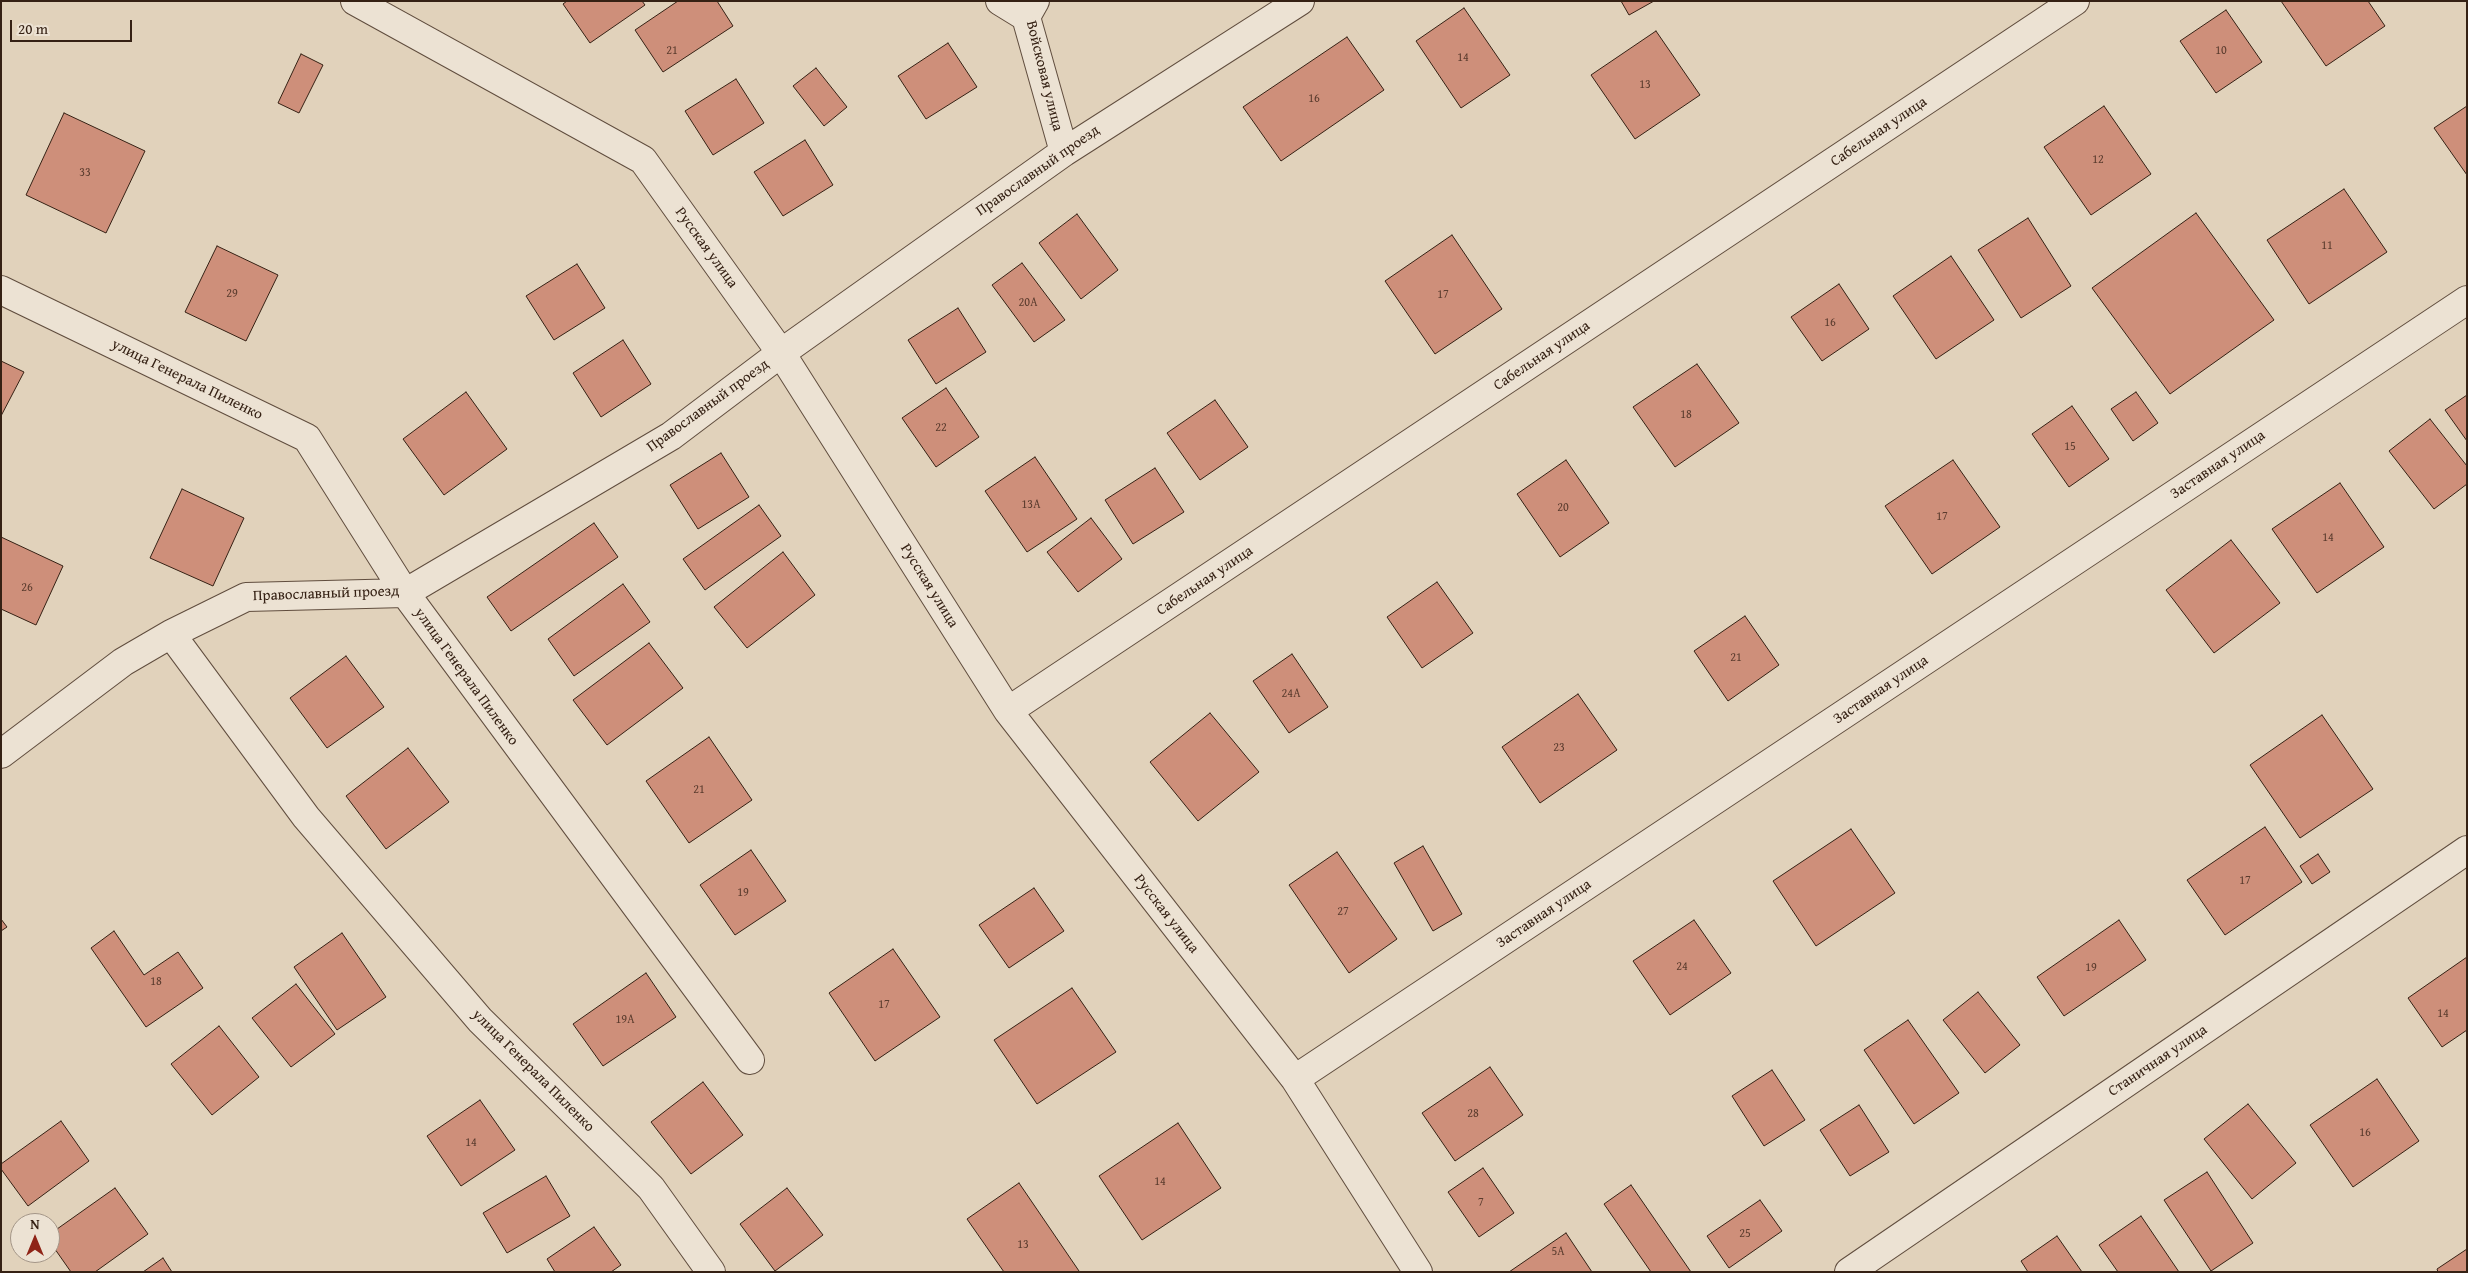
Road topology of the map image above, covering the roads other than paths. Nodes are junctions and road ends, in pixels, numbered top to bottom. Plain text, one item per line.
1 (354, 1) edge
2 (1000, 1) edge
3 (1300, 1) edge
4 (2075, 1) edge
5 (1031, 9) edge
6 (1064, 152) junction
7 (1, 290) edge
8 (2467, 300) edge
9 (781, 353) junction
10 (405, 592) junction
11 (171, 634) junction
12 (1008, 711) junction
13 (1, 754) edge
14 (2467, 850) edge
15 (750, 1060) dead end
16 (1295, 1079) junction
17 (711, 1272) edge
18 (1418, 1272) edge
19 (1849, 1272) edge

1 - 9 street, Русская улица
2 - 5 street
3 - 6 street, Православный проезд
4 - 12 street, Сабельная улица
5 - 6 street, Войсковая улица
6 - 9 street, Православный проезд
7 - 10 street, улица Генерала Пиленко
8 - 16 street, Заставная улица
9 - 10 street, Православный проезд
9 - 12 street, Русская улица
10 - 11 street, Православный проезд
10 - 15 street, улица Генерала Пиленко
11 - 13 street, Православный проезд
11 - 17 street, улица Генерала Пиленко
12 - 16 street, Русская улица
14 - 19 street, Станичная улица
16 - 18 street, Русская улица

